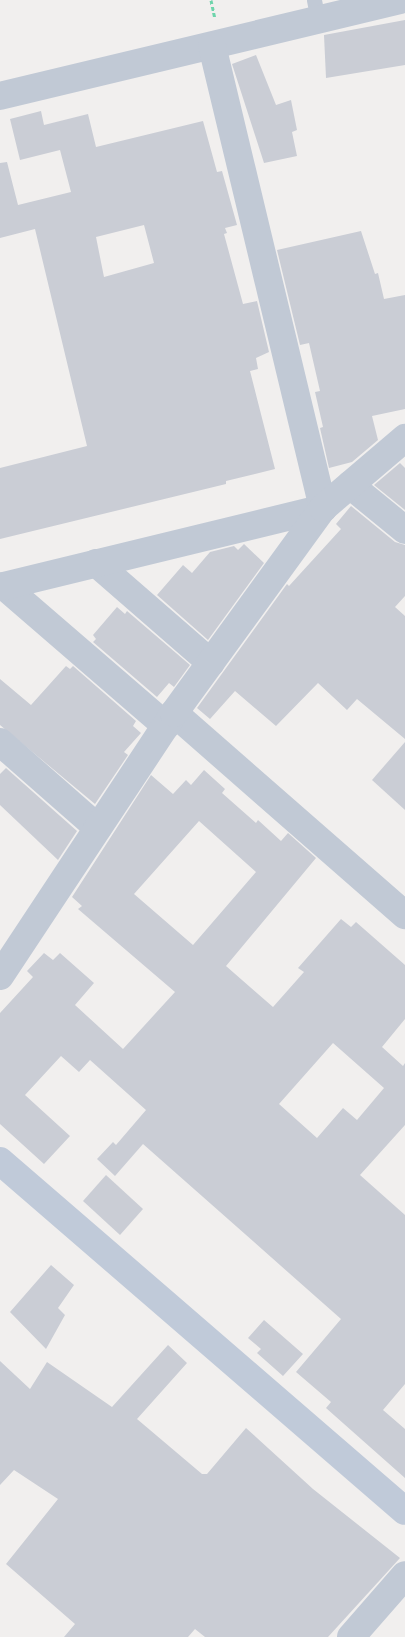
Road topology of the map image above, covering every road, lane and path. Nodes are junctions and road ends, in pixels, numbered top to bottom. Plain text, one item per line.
1 (401, 0) edge
2 (316, 10) edge
3 (212, 46) junction
4 (0, 96) edge
5 (405, 438) edge
6 (350, 485) junction
7 (323, 508) junction
8 (405, 530) edge
9 (96, 563) junction
10 (2, 586) edge
11 (211, 663) junction
12 (170, 720) junction
13 (0, 742) edge
14 (98, 828) junction
15 (405, 914) edge
16 (0, 976) edge
17 (0, 1161) edge
18 (405, 1511) edge
19 (405, 1575) edge
20 (351, 1637) edge

1 - 2 street
2 - 3 street
3 - 4 street
3 - 7 street
5 - 6 street
6 - 7 street
6 - 8 street
7 - 9 street
7 - 11 street
9 - 10 street
9 - 11 street
10 - 12 street
11 - 12 street
12 - 14 street
12 - 15 street
13 - 14 street
14 - 16 street
17 - 18 street
19 - 20 street

